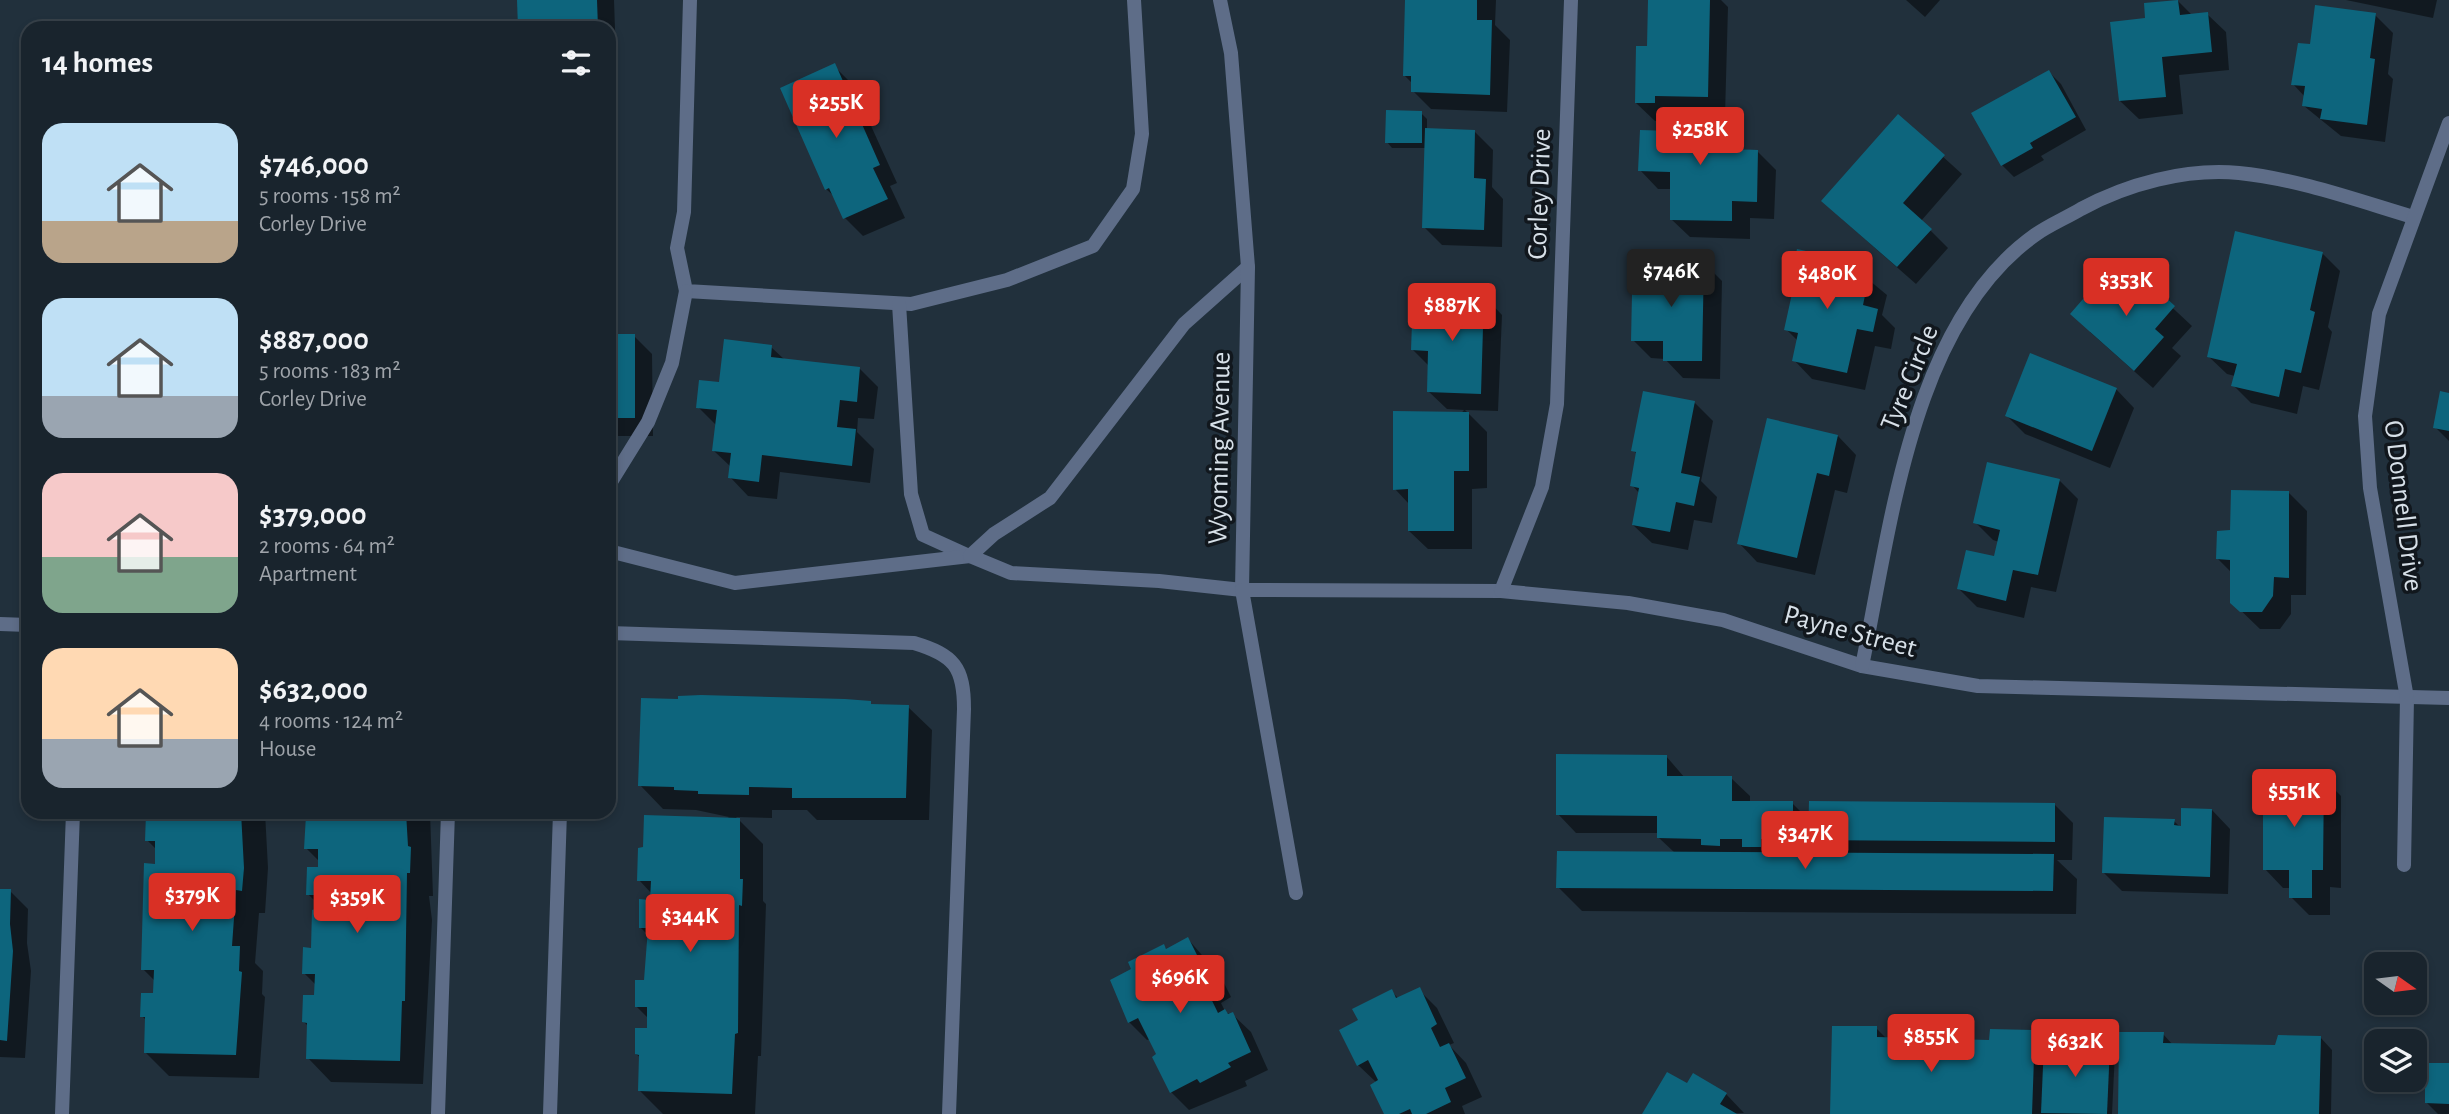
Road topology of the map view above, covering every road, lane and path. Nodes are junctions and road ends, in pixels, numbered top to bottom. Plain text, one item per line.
1 (690, 0) edge
2 (1133, 0) edge
3 (1220, 0) edge
4 (1571, 0) edge
5 (2449, 123) edge
6 (2413, 217) junction
7 (1248, 267) junction
8 (686, 291) junction
9 (899, 304) junction
10 (616, 474) edge
11 (616, 553) edge
12 (970, 556) junction
13 (1242, 590) junction
14 (1502, 591) junction
15 (0, 624) edge
16 (21, 625) edge
17 (616, 633) edge
18 (1863, 666) junction
19 (2407, 698) junction
20 (2449, 698) edge
21 (73, 819) edge
22 (448, 819) edge
23 (560, 819) edge
24 (2404, 865) dead end
25 (1296, 893) dead end
26 (62, 1114) edge
27 (438, 1114) edge
28 (550, 1114) edge
29 (949, 1114) edge

1 - 8 street
2 - 9 street
3 - 7 street, Wyoming Avenue
4 - 14 street, Corley Drive
5 - 6 street, O Donnell Drive
6 - 18 street, Tyre Circle
6 - 19 street, O Donnell Drive
7 - 12 street
7 - 13 street, Wyoming Avenue
8 - 9 street
8 - 10 street
9 - 12 street, Payne Street
11 - 12 street
12 - 13 street, Payne Street
13 - 14 street, Payne Street
13 - 25 street, Wyoming Avenue
14 - 18 street, Payne Street
15 - 16 street
17 - 29 street
18 - 19 street, Payne Street
19 - 20 street, Payne Street
19 - 24 street, O Donnell Drive
21 - 26 street
22 - 27 street
23 - 28 street

